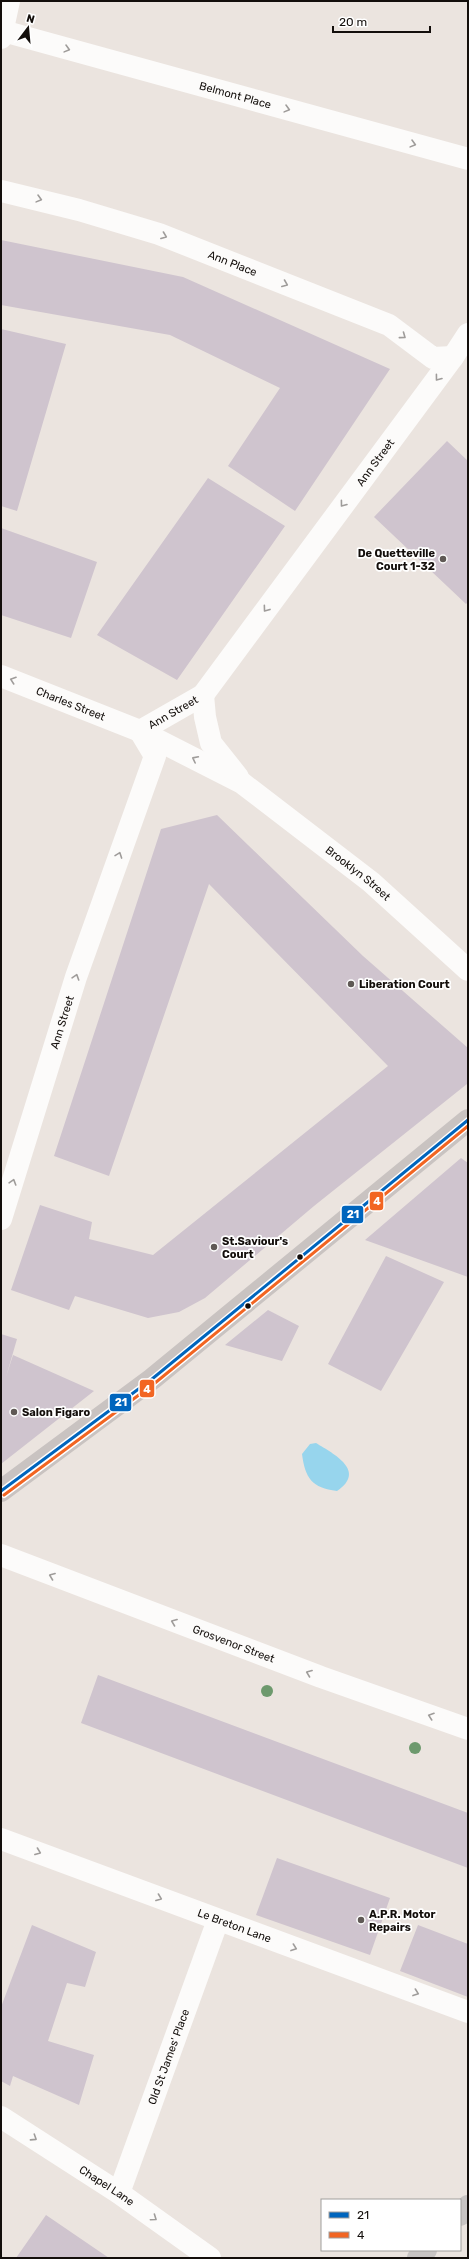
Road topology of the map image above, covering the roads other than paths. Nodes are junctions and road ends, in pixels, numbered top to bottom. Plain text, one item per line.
1 (10, 1) edge
2 (2, 34) edge
3 (468, 159) edge
4 (1, 191) edge
5 (468, 334) edge
6 (453, 357) junction
7 (1, 676) edge
8 (203, 696) junction
9 (140, 731) junction
10 (242, 783) junction
11 (468, 970) edge
12 (468, 1120) edge
13 (1, 1219) edge
14 (1, 1491) edge
15 (1, 1555) edge
16 (468, 1729) edge
17 (1, 1839) edge
18 (218, 1920) junction
19 (468, 2012) edge
20 (1, 2117) edge
21 (118, 2193) junction
22 (210, 2258) edge

1 - 2 street
2 -> 3 street, Belmont Place
4 -> 6 street, Ann Place
5 - 6 street, Ann Street
6 -> 8 street, Ann Street
9 -> 7 street, Charles Street
8 - 9 street, Ann Street
8 - 10 street, Brooklyn Street
10 -> 9 street, Brooklyn Street
13 -> 9 street, Ann Street
10 - 11 street, Brooklyn Street
12 - 14 main road
16 -> 15 street, Grosvenor Street
17 -> 18 street, Le Breton Lane
18 -> 19 street, Le Breton Lane
18 - 21 street, Old St James' Place
20 -> 21 street, Chapel Lane
21 -> 22 street, Chapel Lane

